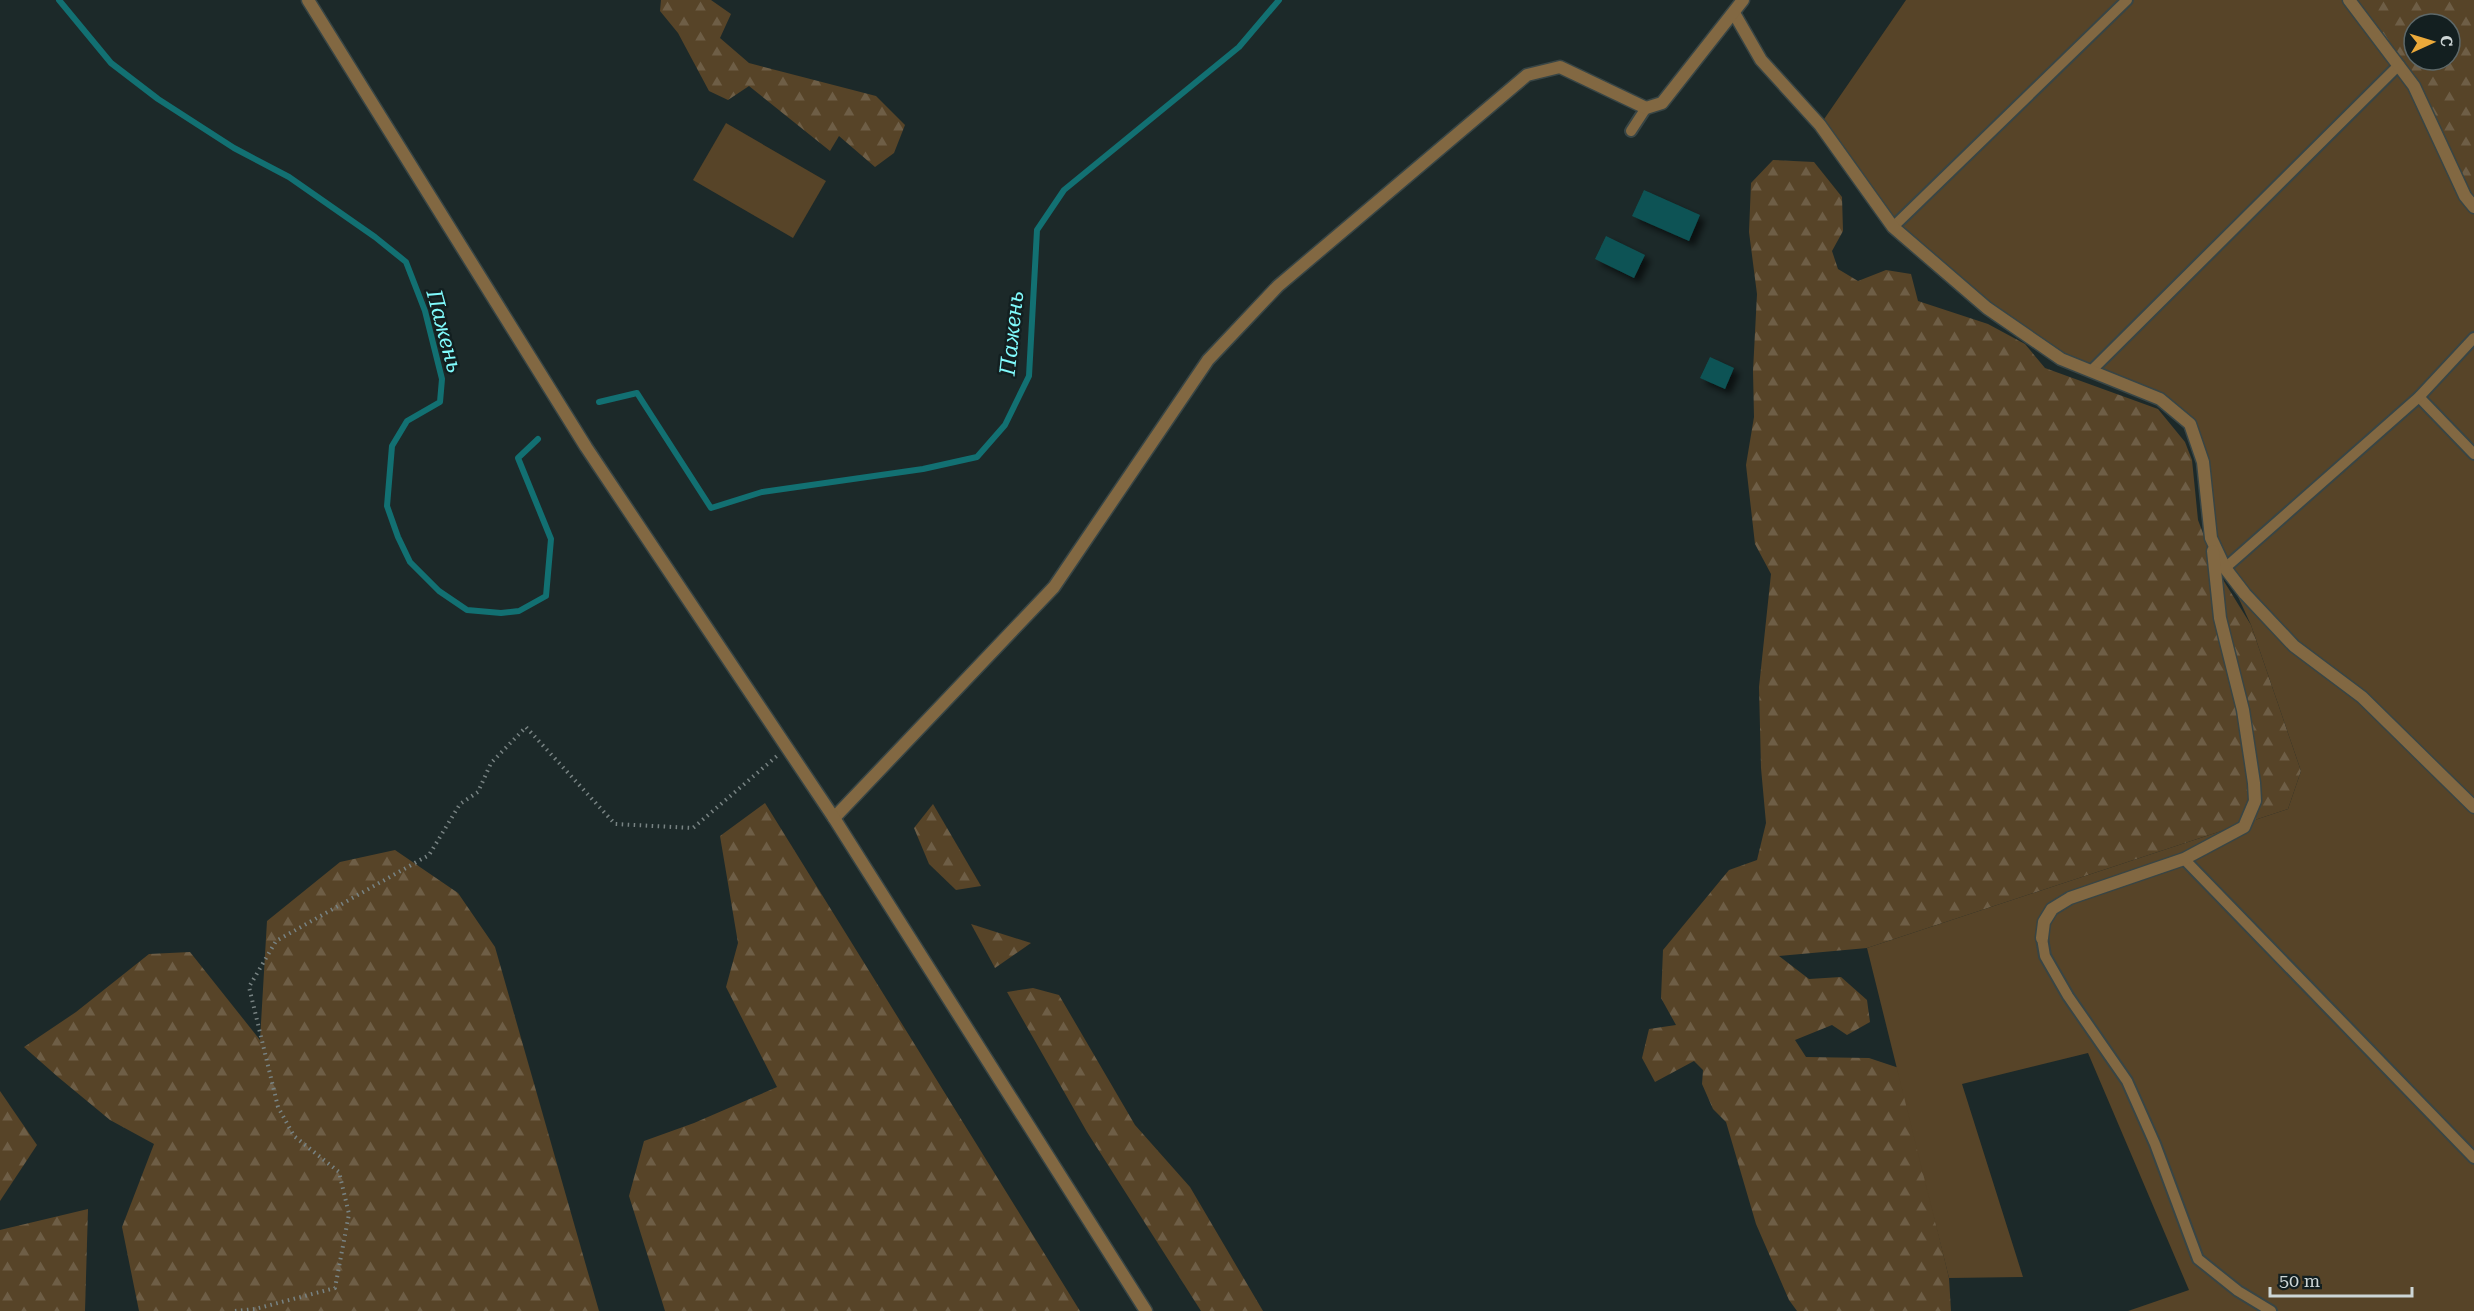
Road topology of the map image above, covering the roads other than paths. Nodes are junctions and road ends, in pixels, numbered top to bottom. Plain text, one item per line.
1 (308, 0) edge
2 (1743, 0) edge
3 (2127, 0) edge
4 (2349, 0) edge
5 (1734, 13) junction
6 (2398, 65) junction
7 (1646, 108) junction
8 (1631, 131) dead end
9 (2474, 207) edge
10 (1893, 227) junction
11 (2474, 338) edge
12 (2091, 371) junction
13 (2419, 397) junction
14 (2474, 454) edge
15 (2211, 538) junction
16 (2225, 568) junction
17 (2474, 807) edge
18 (834, 818) junction
19 (2184, 859) junction
20 (2042, 938) joint
21 (2474, 1158) edge
22 (1146, 1311) edge
23 (2271, 1311) edge

1 - 18 street
2 - 5 street
3 - 10 lane
4 - 6 street
5 - 7 street
5 - 10 street
6 - 9 street
6 - 12 lane
7 - 8 lane
7 - 18 street
10 - 12 street
11 - 13 lane
12 - 15 street
13 - 14 lane
13 - 16 lane
15 - 16 street
15 - 19 street
16 - 17 street
18 - 22 street
19 - 20 street
19 - 21 lane
20 - 23 lane

